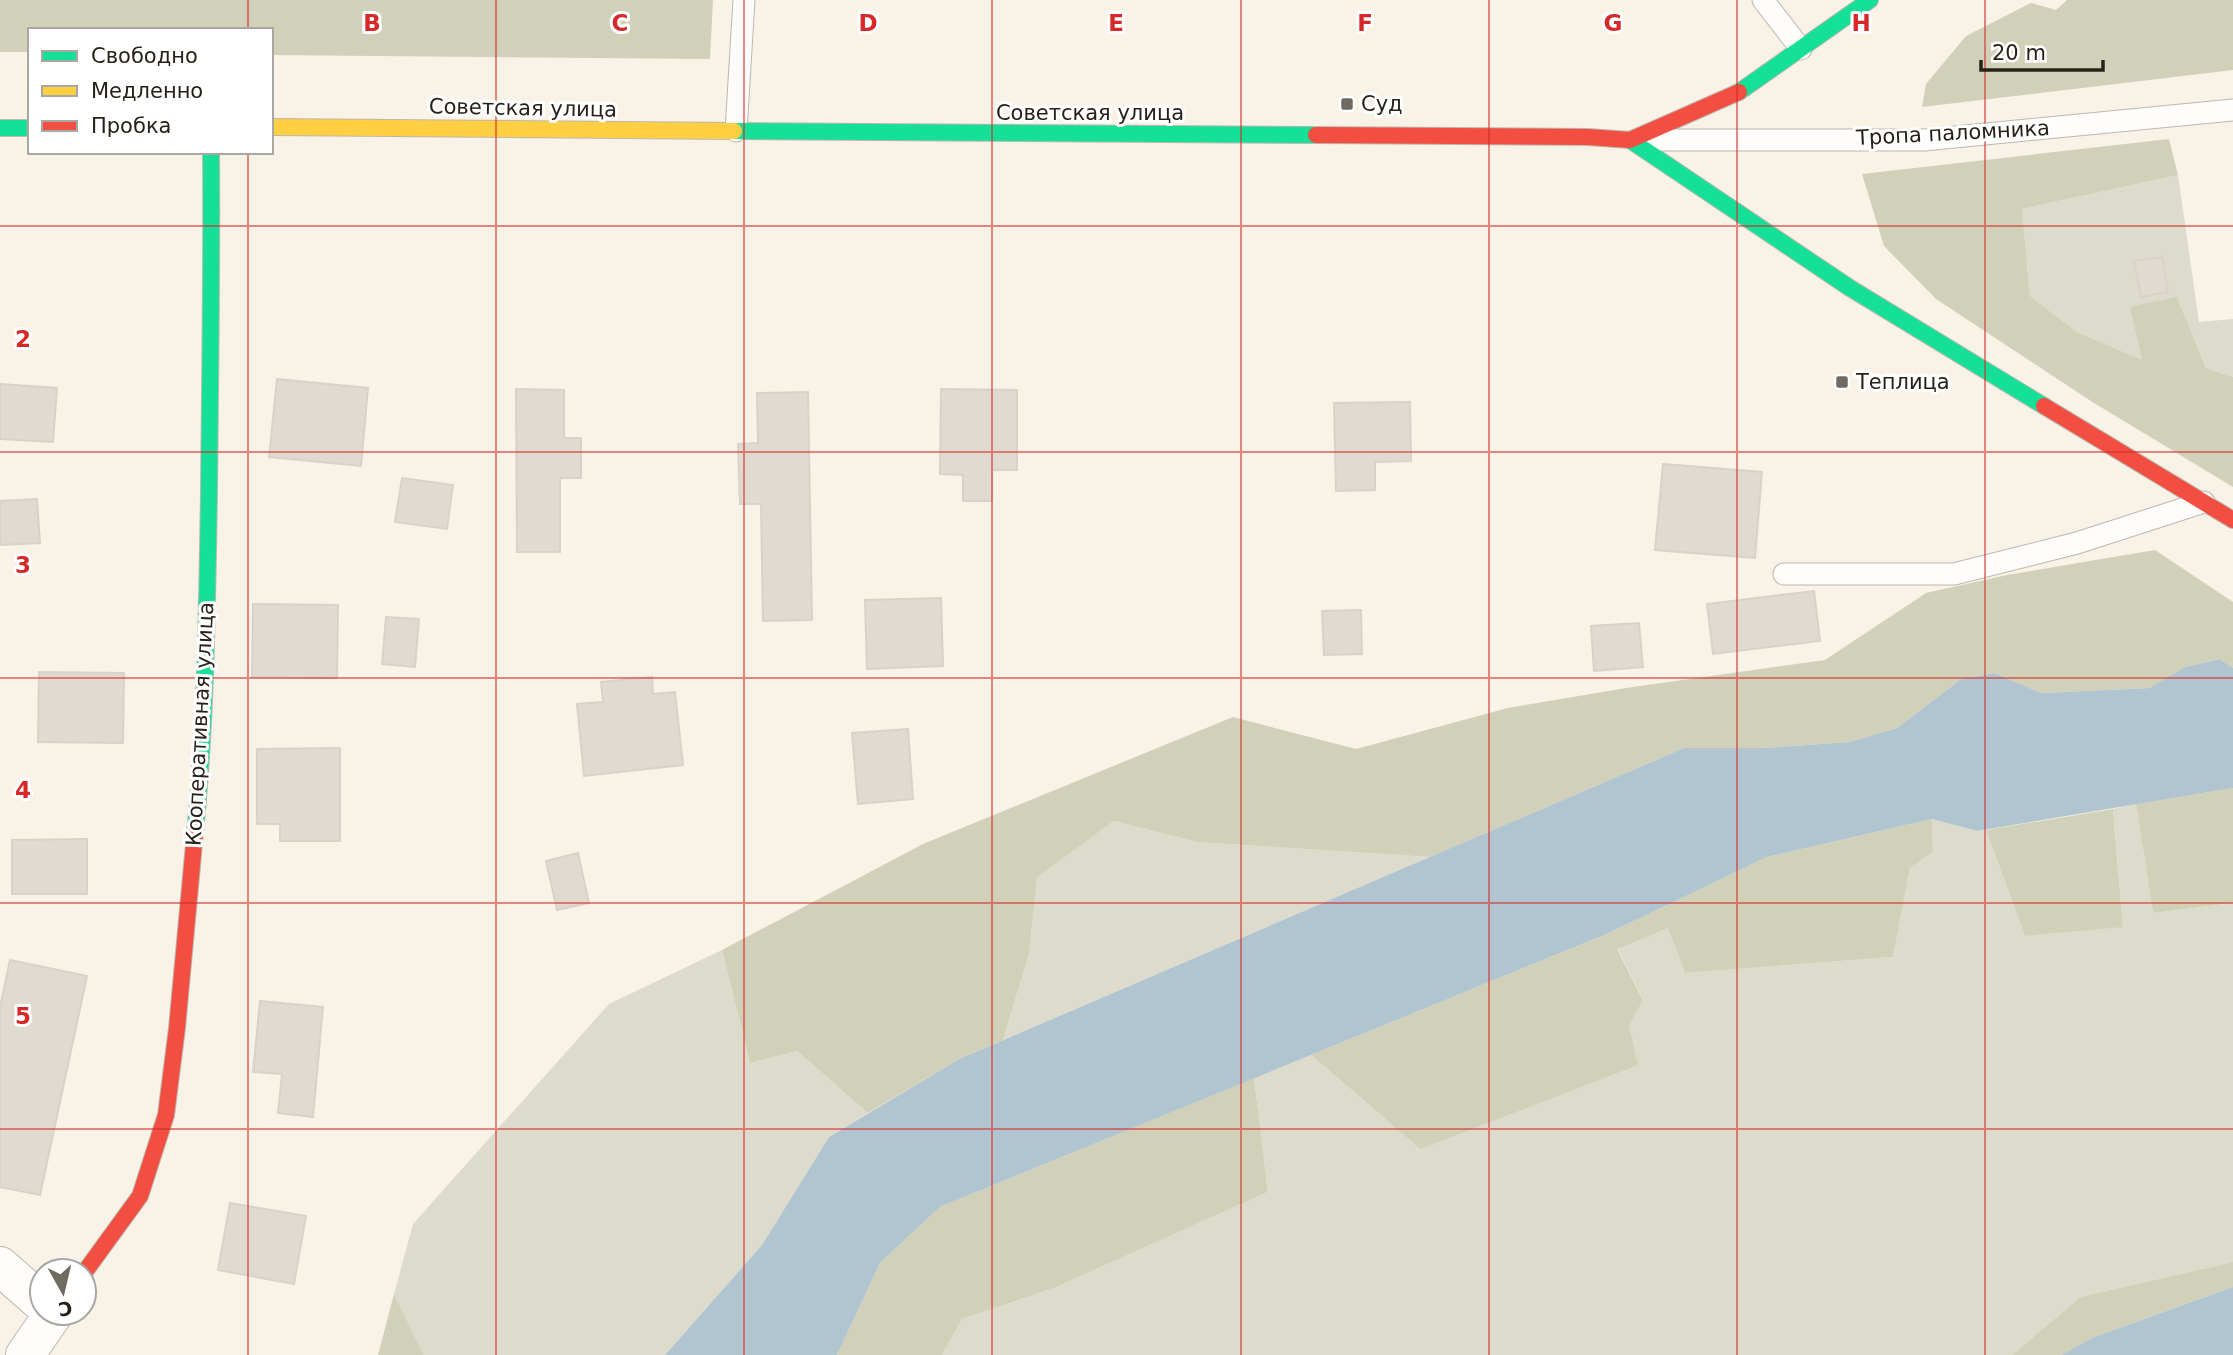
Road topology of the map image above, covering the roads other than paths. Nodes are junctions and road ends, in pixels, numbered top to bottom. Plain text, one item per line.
1 (744, 0) edge
2 (1763, 0) edge
3 (1870, 0) edge
4 (1801, 48) junction
5 (2233, 110) edge
6 (273, 127) edge
7 (0, 128) edge
8 (28, 128) edge
9 (736, 131) junction
10 (1630, 140) junction
11 (211, 154) edge
12 (2204, 502) junction
13 (2233, 520) edge
14 (1784, 574) dead end
15 (96, 1257) edge
16 (0, 1266) edge
17 (28, 1291) edge
18 (44, 1327) edge
19 (25, 1355) edge

1 - 9 lane
2 - 4 lane
3 - 4 main road, Советская улица
4 - 10 main road, Советская улица
5 - 10 lane, Тропа паломника
6 - 9 main road, Советская улица
7 - 8 main road
9 - 10 main road, Советская улица
10 - 12 main road
11 - 15 main road, Кооперативная улица
12 - 13 main road
12 - 14 lane
16 - 17 street
18 - 19 street

